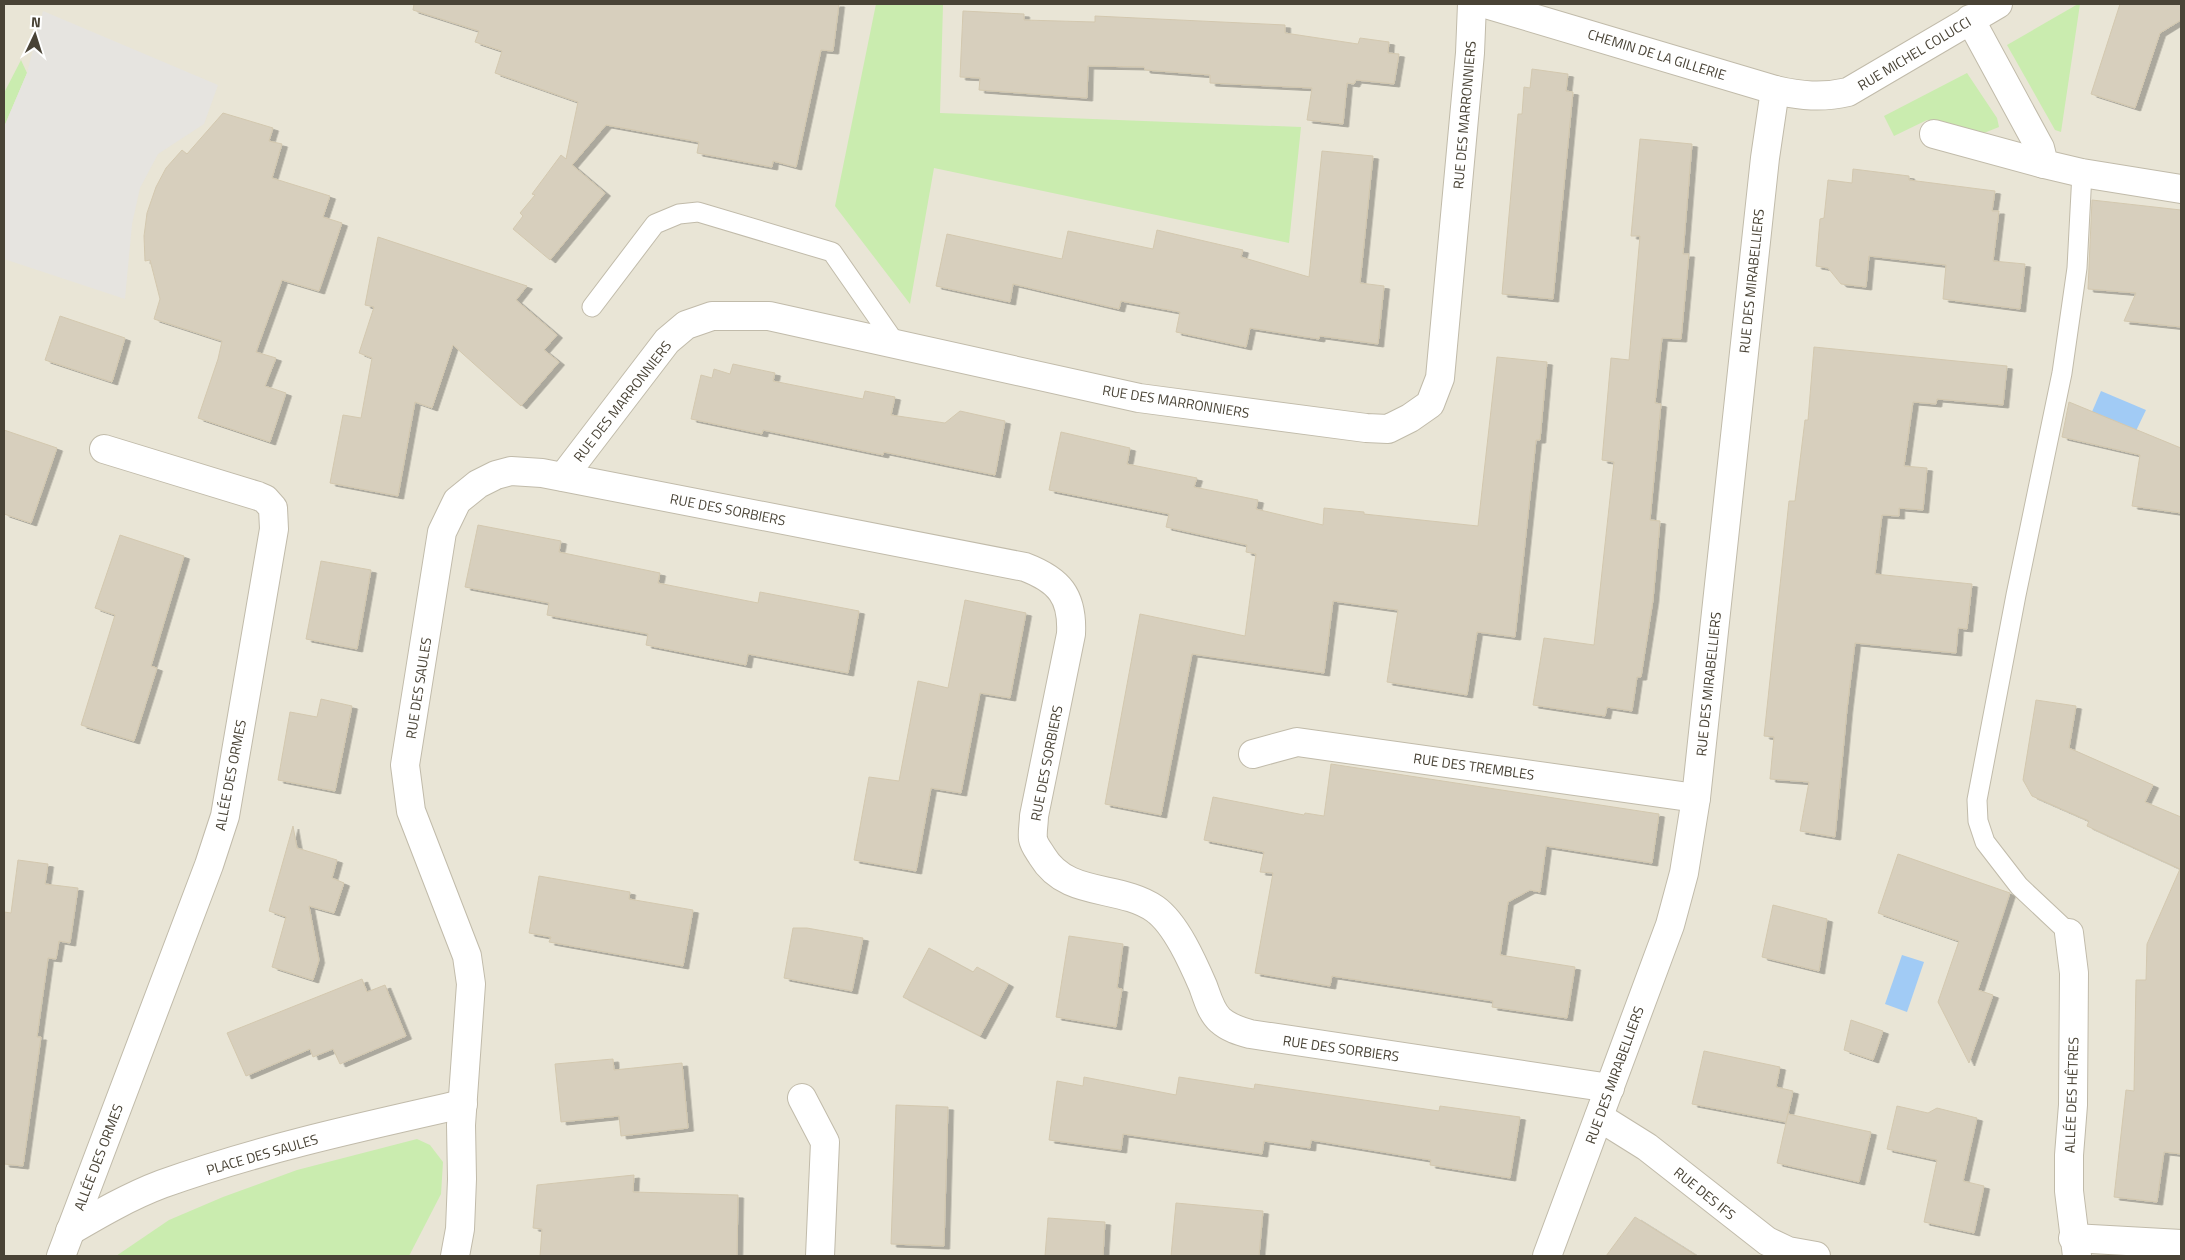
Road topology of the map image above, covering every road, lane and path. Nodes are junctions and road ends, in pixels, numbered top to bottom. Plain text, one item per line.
1 (1472, 4) edge
2 (1486, 4) edge
3 (1998, 4) edge
4 (1970, 20) junction
5 (1775, 90) junction
6 (1829, 97) joint
7 (1934, 134) dead end
8 (2044, 164) junction
9 (2082, 173) junction
10 (2181, 189) edge
11 (592, 307) dead end
12 (896, 344) junction
13 (104, 449) dead end
14 (563, 477) junction
15 (1253, 754) dead end
16 (1696, 798) junction
17 (2069, 933) joint
18 (1610, 1088) junction
19 (802, 1098) dead end
20 (463, 1104) junction
21 (1599, 1117) junction
22 (70, 1231) junction
23 (2181, 1244) edge
24 (2075, 1247) edge
25 (61, 1256) edge
26 (455, 1256) edge
27 (820, 1256) edge
28 (1547, 1256) edge
29 (1816, 1256) edge

1 - 12 street, RUE DES MARRONNIERS
2 - 5 street, CHEMIN DE LA GILLERIE
3 - 4 street, RUE MICHEL COLUCCI
4 - 6 street, RUE MICHEL COLUCCI
4 - 8 street
5 - 6 street, CHEMIN DE LA GILLERIE
5 - 16 street, RUE DES MIRABELLIERS
7 - 8 street
8 - 9 street
9 - 10 street
9 - 17 lane
11 - 12 lane
12 - 14 street, RUE DES MARRONNIERS
13 - 22 street, ALLÉE DES ORMES
14 - 18 street, RUE DES SORBIERS
14 - 20 street, RUE DES SAULES
15 - 16 street, RUE DES TREMBLES
16 - 18 street, RUE DES MIRABELLIERS
17 - 24 street, ALLÉE DES HÊTRES
18 - 21 street, RUE DES MIRABELLIERS
19 - 27 street
20 - 22 street, PLACE DES SAULES
20 - 26 street
21 - 28 street, RUE DES MIRABELLIERS
21 - 29 street, RUE DES IFS
22 - 25 street, ALLÉE DES ORMES
23 - 24 street

